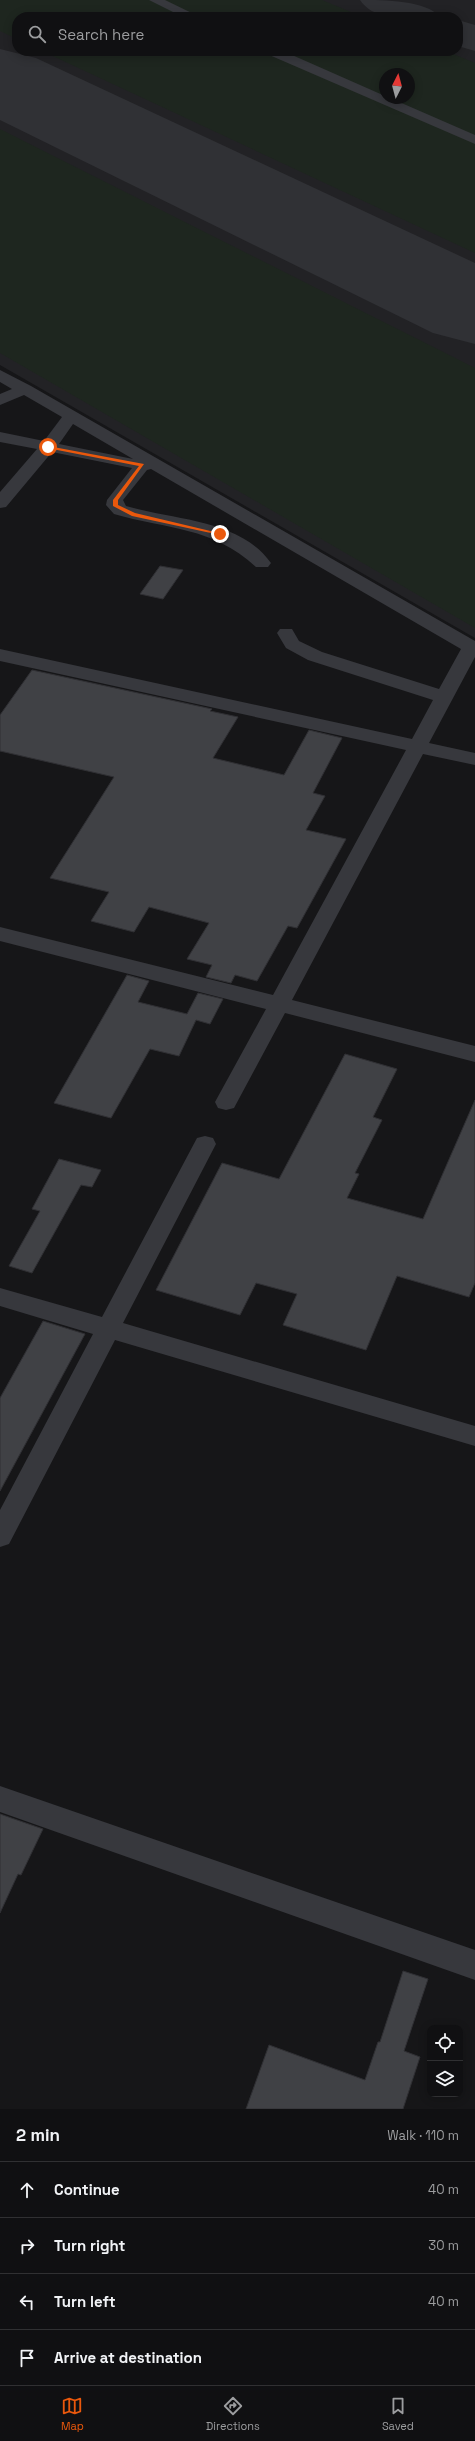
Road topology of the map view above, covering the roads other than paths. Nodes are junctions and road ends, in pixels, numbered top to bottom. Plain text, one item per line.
1 (155, 0) edge
2 (183, 12) edge
3 (283, 56) edge
4 (475, 140) edge
5 (0, 375) edge
6 (25, 390) junction
7 (0, 400) edge
8 (71, 416) junction
9 (0, 437) edge
10 (48, 447) junction
11 (150, 466) junction
12 (0, 504) edge
13 (262, 563) dead end
14 (286, 633) dead end
15 (473, 648) edge
16 (0, 655) edge
17 (444, 697) junction
18 (417, 746) junction
19 (475, 759) edge
20 (0, 934) edge
21 (279, 1005) junction
22 (475, 1054) edge
23 (226, 1102) dead end
24 (205, 1144) dead end
25 (0, 1297) edge
26 (110, 1329) junction
27 (475, 1436) edge
28 (0, 1536) edge
29 (0, 1799) edge
30 (475, 1965) edge

1 - 2 street
3 - 4 street
5 - 6 street
6 - 7 street
6 - 8 street
8 - 10 street
8 - 11 street
9 - 10 street
10 - 11 street
10 - 12 street
11 - 13 street
11 - 15 street
14 - 17 street
15 - 17 street
16 - 18 street
17 - 18 street
18 - 19 street
18 - 21 street
20 - 21 street
21 - 22 street
21 - 23 street
24 - 26 street
25 - 26 street
26 - 27 street
26 - 28 street
29 - 30 street

